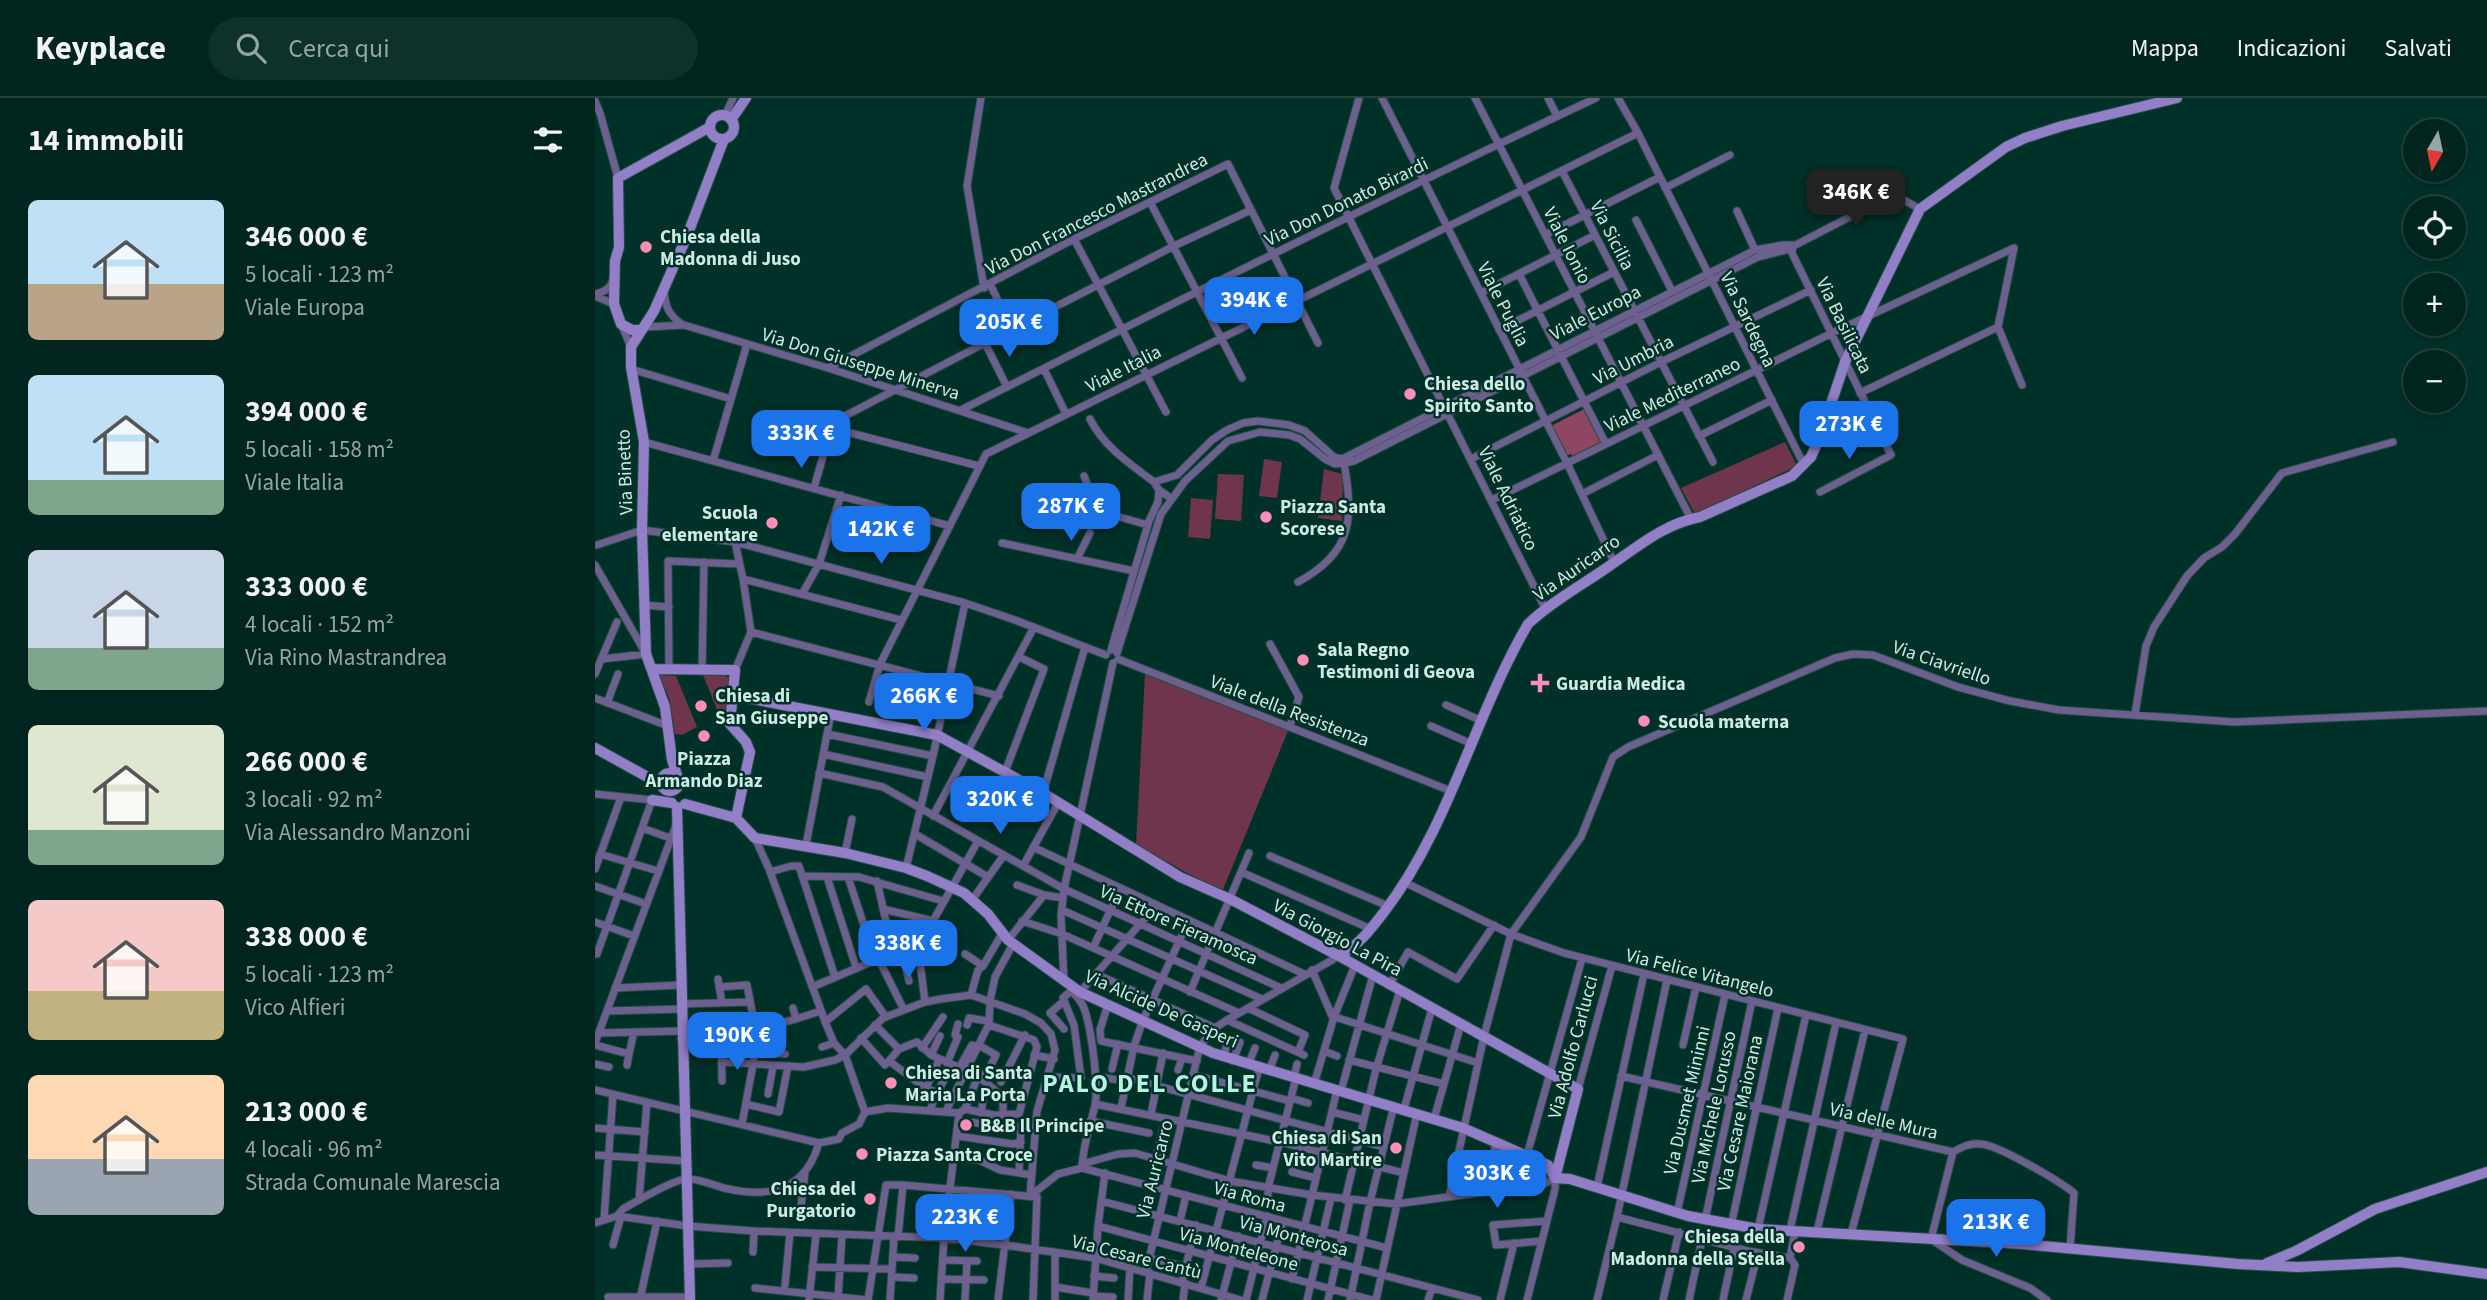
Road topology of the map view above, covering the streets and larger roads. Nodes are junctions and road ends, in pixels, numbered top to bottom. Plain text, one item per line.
1 (733, 98) edge
2 (746, 98) edge
3 (981, 98) edge
4 (1359, 98) edge
5 (1383, 98) edge
6 (1475, 98) edge
7 (1548, 98) edge
8 (1596, 98) edge
9 (1618, 98) edge
10 (2177, 98) edge
11 (595, 102) edge
12 (1557, 116) junction
13 (728, 118) junction
14 (710, 127) junction
15 (1638, 133) junction
16 (725, 139) junction
17 (1498, 144) junction
18 (1730, 155) dead end
19 (1562, 171) junction
20 (618, 177) junction
21 (1660, 177) junction
22 (1424, 180) junction
23 (1665, 188) junction
24 (1523, 191) junction
25 (1150, 202) junction
26 (1920, 209) junction
27 (1251, 210) junction
28 (1737, 211) dead end
29 (1585, 215) junction
30 (1349, 216) junction
31 (1636, 220) dead end
32 (1447, 227) junction
33 (1545, 235) junction
34 (1595, 235) junction
35 (1074, 239) junction
36 (1793, 245) junction
37 (1174, 246) junction
38 (1755, 250) junction
39 (1273, 254) junction
40 (1556, 256) junction
41 (1371, 263) junction
42 (1614, 272) junction
43 (1709, 272) junction
44 (1519, 274) junction
45 (615, 276) junction
46 (1713, 281) junction
47 (665, 285) junction
48 (987, 286) junction
49 (1099, 286) junction
50 (1811, 290) junction
51 (1196, 291) junction
52 (1672, 291) junction
53 (1574, 292) junction
54 (1481, 293) junction
55 (595, 295) edge
56 (1297, 301) junction
57 (614, 304) junction
58 (1537, 310) junction
59 (1634, 310) junction
60 (1866, 317) junction
61 (1638, 319) junction
62 (621, 324) junction
63 (684, 325) junction
64 (1734, 326) junction
65 (1998, 327) junction
66 (643, 328) junction
67 (1122, 330) junction
68 (1499, 330) junction
69 (1594, 330) junction
70 (1832, 333) junction
71 (1220, 337) junction
72 (1598, 338) junction
73 (1318, 343) dead end
74 (747, 344) junction
75 (631, 347) junction
76 (1559, 353) junction
77 (1661, 362) junction
78 (1845, 362) junction
79 (828, 368) junction
80 (631, 369) junction
81 (1044, 369) junction
82 (1756, 370) junction
83 (1521, 372) junction
84 (1145, 374) junction
85 (1242, 378) dead end
86 (1621, 383) junction
87 (2022, 385) dead end
88 (1007, 387) junction
89 (894, 388) junction
90 (1860, 393) junction
91 (731, 399) junction
92 (1772, 400) junction
93 (1584, 401) junction
94 (1091, 403) junction
95 (1683, 406) junction
96 (961, 410) junction
97 (1076, 410) junction
98 (1447, 410) junction
99 (1166, 412) dead end
100 (1066, 414) junction
101 (1090, 419) junction
102 (1546, 421) junction
103 (1643, 426) junction
104 (831, 428) junction
105 (1028, 433) junction
106 (1699, 436) junction
107 (644, 442) junction
108 (2393, 442) dead end
109 (1606, 444) junction
110 (1658, 455) junction
111 (1471, 459) junction
112 (713, 461) junction
113 (1343, 461) junction
114 (1713, 462) dead end
115 (1567, 463) junction
116 (1804, 465) junction
117 (979, 466) junction
118 (1084, 476) dead end
119 (1170, 478) junction
120 (1154, 482) junction
121 (1182, 486) junction
122 (814, 488) junction
123 (1159, 490) junction
124 (1820, 492) dead end
125 (1582, 494) junction
126 (841, 495) junction
127 (1172, 499) junction
128 (1492, 500) junction
129 (1691, 519) junction
130 (1147, 525) junction
131 (950, 526) junction
132 (642, 530) junction
133 (1090, 533) dead end
134 (735, 542) junction
135 (1002, 543) dead end
136 (597, 545) dead end
137 (1077, 559) junction
138 (704, 562) junction
139 (1614, 562) junction
140 (739, 564) junction
141 (819, 564) junction
142 (595, 565) edge
143 (1133, 571) junction
144 (743, 579) junction
145 (1298, 582) dead end
146 (918, 590) junction
147 (802, 594) junction
148 (965, 603) junction
149 (643, 606) junction
150 (669, 607) junction
151 (1545, 608) junction
152 (901, 620) junction
153 (617, 622) dead end
154 (1034, 627) junction
155 (751, 632) junction
156 (1270, 645) dead end
157 (1085, 647) junction
158 (646, 654) junction
159 (1113, 656) junction
160 (1019, 657) junction
161 (602, 659) junction
162 (880, 664) junction
163 (652, 669) junction
164 (669, 669) junction
165 (702, 670) junction
166 (735, 670) junction
167 (595, 674) edge
168 (618, 674) dead end
169 (948, 683) junction
170 (732, 695) junction
171 (999, 696) junction
172 (595, 698) edge
173 (607, 702) junction
174 (869, 702) dead end
175 (1446, 705) dead end
176 (2487, 711) edge
177 (831, 713) junction
178 (2135, 714) junction
179 (1482, 721) junction
180 (668, 726) junction
181 (1290, 726) junction
182 (1431, 726) dead end
183 (827, 734) junction
184 (937, 735) junction
185 (1472, 744) junction
186 (595, 748) edge
187 (969, 751) junction
188 (823, 754) junction
189 (933, 756) junction
190 (1005, 772) junction
191 (819, 773) junction
192 (928, 777) junction
193 (668, 782) junction
194 (1451, 791) junction
195 (1043, 793) junction
196 (595, 794) edge
197 (621, 797) junction
198 (652, 800) junction
199 (1058, 803) junction
200 (678, 805) junction
201 (921, 808) junction
202 (933, 816) junction
203 (1081, 816) junction
204 (736, 818) junction
205 (852, 819) dead end
206 (677, 821) junction
207 (642, 828) junction
208 (915, 834) junction
209 (670, 838) junction
210 (755, 838) junction
211 (978, 841) junction
212 (806, 845) junction
213 (1033, 847) junction
214 (845, 853) junction
215 (1249, 853) dead end
216 (600, 854) junction
217 (1004, 855) junction
218 (1270, 856) dead end
219 (629, 863) junction
220 (965, 863) junction
221 (1023, 866) junction
222 (1069, 866) junction
223 (906, 868) junction
224 (595, 869) edge
225 (657, 871) junction
226 (770, 872) junction
227 (1241, 872) junction
228 (802, 876) junction
229 (827, 877) junction
230 (848, 877) junction
231 (988, 877) junction
232 (877, 881) junction
233 (1406, 883) junction
234 (595, 886) edge
235 (1017, 886) dead end
236 (952, 887) junction
237 (1064, 889) junction
238 (1121, 889) junction
239 (618, 894) junction
240 (1044, 895) junction
241 (1063, 898) junction
242 (972, 900) junction
243 (1230, 900) junction
244 (943, 901) junction
245 (646, 904) junction
246 (1156, 906) junction
247 (1388, 906) junction
248 (883, 909) junction
249 (1062, 910) junction
250 (1111, 910) junction
251 (933, 921) junction
252 (1022, 921) junction
253 (595, 922) edge
254 (1188, 922) junction
255 (1140, 923) junction
256 (1494, 925) junction
257 (606, 926) junction
258 (1102, 928) junction
259 (1371, 929) junction
260 (1062, 933) junction
261 (889, 934) dead end
262 (1216, 934) junction
263 (1511, 934) junction
264 (634, 936) junction
265 (1008, 939) junction
266 (1126, 939) junction
267 (1179, 942) junction
268 (1093, 948) junction
269 (902, 952) junction
270 (597, 954) edge
271 (917, 954) junction
272 (965, 954) dead end
273 (943, 955) dead end
274 (1207, 955) junction
275 (1339, 956) junction
276 (1110, 957) junction
277 (877, 959) junction
278 (1171, 959) junction
279 (1582, 959) junction
280 (1355, 965) junction
281 (983, 966) junction
282 (1612, 966) junction
283 (856, 967) junction
284 (1312, 970) junction
285 (1200, 971) junction
286 (1096, 974) junction
287 (1304, 974) junction
288 (1644, 974) junction
289 (1373, 975) junction
290 (835, 977) junction
291 (1162, 979) junction
292 (1063, 980) junction
293 (1667, 980) junction
294 (909, 981) dead end
295 (681, 985) junction
296 (812, 987) junction
297 (1395, 987) junction
298 (1696, 987) junction
299 (615, 988) junction
300 (1281, 988) junction
301 (1076, 992) junction
302 (1190, 992) junction
303 (971, 995) junction
304 (1725, 995) junction
305 (1262, 999) junction
306 (1064, 1000) junction
307 (1152, 1000) junction
308 (990, 1001) junction
309 (1752, 1001) junction
310 (750, 1002) junction
311 (925, 1002) junction
312 (722, 1003) junction
313 (1108, 1004) junction
314 (681, 1006) junction
315 (1248, 1008) junction
316 (1432, 1008) junction
317 (1779, 1008) junction
318 (793, 1009) dead end
319 (904, 1010) junction
320 (607, 1011) junction
321 (821, 1011) junction
322 (1239, 1013) junction
323 (1806, 1015) junction
324 (886, 1017) junction
325 (943, 1017) dead end
326 (1334, 1017) junction
327 (796, 1019) junction
328 (1143, 1020) junction
329 (1227, 1020) junction
330 (599, 1021) edge
331 (825, 1022) junction
332 (1836, 1023) junction
333 (773, 1024) junction
334 (1073, 1024) junction
335 (1461, 1024) junction
336 (875, 1025) junction
337 (757, 1026) junction
338 (1359, 1026) junction
339 (988, 1028) junction
340 (1215, 1028) junction
341 (1064, 1029) junction
342 (1865, 1030) junction
343 (634, 1032) junction
344 (721, 1032) junction
345 (599, 1033) junction
346 (681, 1035) junction
347 (1025, 1035) junction
348 (1051, 1035) junction
349 (1387, 1035) junction
350 (940, 1036) dead end
351 (1484, 1036) junction
352 (861, 1038) junction
353 (1229, 1039) dead end
354 (1240, 1042) dead end
355 (834, 1043) junction
356 (595, 1044) edge
357 (1118, 1044) junction
358 (1683, 1045) dead end
359 (1134, 1046) junction
360 (1200, 1046) junction
361 (1422, 1046) junction
362 (822, 1047) dead end
363 (980, 1047) junction
364 (922, 1048) junction
365 (1255, 1048) dead end
366 (899, 1049) junction
367 (1324, 1051) junction
368 (1163, 1053) junction
369 (629, 1054) junction
370 (785, 1054) dead end
371 (845, 1055) junction
372 (931, 1055) junction
373 (1034, 1055) junction
374 (1275, 1055) dead end
375 (1452, 1055) junction
376 (1337, 1056) dead end
377 (1182, 1058) junction
378 (1054, 1059) junction
379 (1228, 1059) junction
380 (1349, 1060) junction
381 (889, 1061) junction
382 (1197, 1061) junction
383 (722, 1062) junction
384 (1478, 1063) junction
385 (595, 1064) edge
386 (753, 1064) junction
387 (1297, 1064) dead end
388 (627, 1065) dead end
389 (953, 1065) junction
390 (991, 1065) dead end
391 (773, 1066) junction
392 (788, 1066) junction
393 (1377, 1067) junction
394 (609, 1068) dead end
395 (1259, 1068) junction
396 (1112, 1069) dead end
397 (1178, 1070) dead end
398 (1550, 1073) junction
399 (1194, 1075) junction
400 (992, 1076) dead end
401 (1413, 1076) junction
402 (1621, 1076) junction
403 (979, 1077) junction
404 (1049, 1077) junction
405 (1097, 1077) junction
406 (1295, 1078) junction
407 (1127, 1080) junction
408 (722, 1081) dead end
409 (1001, 1082) dead end
410 (1647, 1082) junction
411 (1314, 1084) junction
412 (1444, 1084) junction
413 (1157, 1085) junction
414 (926, 1088) junction
415 (1578, 1089) junction
416 (595, 1090) edge
417 (1253, 1091) junction
418 (1339, 1091) junction
419 (937, 1093) junction
420 (613, 1094) junction
421 (768, 1094) dead end
422 (1190, 1094) junction
423 (1703, 1095) junction
424 (1369, 1099) junction
425 (1290, 1100) junction
426 (983, 1101) dead end
427 (1731, 1101) junction
428 (647, 1102) junction
429 (1308, 1103) dead end
430 (746, 1104) junction
431 (1095, 1104) junction
432 (1758, 1107) junction
433 (1121, 1108) junction
434 (1399, 1108) junction
435 (930, 1110) junction
436 (1248, 1110) junction
437 (684, 1111) junction
438 (946, 1111) junction
439 (865, 1112) junction
440 (1332, 1112) junction
441 (1417, 1113) junction
442 (1785, 1113) junction
443 (985, 1114) junction
444 (1151, 1114) junction
445 (961, 1115) junction
446 (1003, 1115) junction
447 (1434, 1119) junction
448 (1364, 1120) junction
449 (1814, 1120) junction
450 (1090, 1121) junction
451 (1285, 1121) junction
452 (1184, 1122) junction
453 (742, 1124) junction
454 (1021, 1125) dead end
455 (1843, 1126) junction
456 (595, 1128) edge
457 (1463, 1128) junction
458 (1163, 1129) dead end
459 (611, 1130) junction
460 (645, 1132) junction
461 (1327, 1132) junction
462 (1149, 1133) dead end
463 (1878, 1133) junction
464 (1242, 1134) junction
465 (957, 1136) junction
466 (1359, 1140) junction
467 (1021, 1142) junction
468 (1280, 1142) junction
469 (1496, 1142) junction
470 (820, 1143) junction
471 (1299, 1146) junction
472 (1384, 1147) junction
473 (1322, 1152) junction
474 (1953, 1152) junction
475 (595, 1154) edge
476 (1527, 1155) junction
477 (609, 1156) junction
478 (954, 1157) junction
479 (643, 1158) junction
480 (1156, 1159) junction
481 (1354, 1160) junction
482 (686, 1161) junction
483 (1256, 1164) dead end
484 (1173, 1165) junction
485 (1082, 1166) junction
486 (1379, 1166) junction
487 (1273, 1168) junction
488 (805, 1171) junction
489 (2487, 1172) edge
490 (1019, 1173) junction
491 (1105, 1173) junction
492 (1403, 1173) junction
493 (1032, 1175) junction
494 (686, 1178) junction
495 (1316, 1178) junction
496 (1555, 1178) junction
497 (1230, 1181) junction
498 (903, 1185) junction
499 (1597, 1187) junction
500 (1268, 1188) junction
501 (950, 1189) junction
502 (1165, 1190) junction
503 (1485, 1192) junction
504 (1011, 1194) junction
505 (1186, 1195) junction
506 (1312, 1195) junction
507 (1621, 1195) junction
508 (1034, 1197) junction
509 (1449, 1197) junction
510 (1331, 1198) junction
511 (639, 1200) junction
512 (1347, 1200) junction
513 (1101, 1201) junction
514 (1370, 1202) junction
515 (1224, 1205) junction
516 (1268, 1205) dead end
517 (1396, 1205) junction
518 (801, 1207) dead end
519 (1677, 1213) junction
520 (619, 1216) junction
521 (1160, 1216) junction
522 (1266, 1216) junction
523 (1181, 1217) dead end
524 (1617, 1217) junction
525 (604, 1219) junction
526 (947, 1219) junction
527 (1283, 1220) junction
528 (1705, 1220) junction
529 (657, 1221) junction
530 (1547, 1221) junction
531 (595, 1223) edge
532 (688, 1226) junction
533 (1098, 1226) junction
534 (1196, 1226) junction
535 (1304, 1226) junction
536 (1731, 1226) junction
537 (1758, 1229) junction
538 (754, 1231) junction
539 (1216, 1231) junction
540 (1323, 1231) junction
541 (1793, 1231) junction
542 (1818, 1231) junction
543 (790, 1233) junction
544 (1679, 1233) junction
545 (1851, 1234) junction
546 (816, 1235) junction
547 (842, 1236) junction
548 (1238, 1236) junction
549 (877, 1237) junction
550 (896, 1237) junction
551 (1342, 1237) junction
552 (944, 1238) junction
553 (1702, 1239) junction
554 (1931, 1239) junction
555 (1153, 1241) junction
556 (1542, 1241) junction
557 (1260, 1242) junction
558 (1362, 1242) junction
559 (986, 1243) junction
560 (1514, 1243) junction
561 (613, 1245) dead end
562 (1005, 1245) junction
563 (1276, 1246) junction
564 (1387, 1248) junction
565 (1734, 1248) junction
566 (2070, 1249) junction
567 (1035, 1250) junction
568 (1190, 1251) junction
569 (753, 1252) dead end
570 (1055, 1252) junction
571 (1299, 1252) junction
572 (1758, 1253) junction
573 (1210, 1256) junction
574 (893, 1257) junction
575 (1317, 1257) junction
576 (915, 1258) dead end
577 (1095, 1258) junction
578 (1149, 1258) junction
579 (1790, 1258) junction
580 (943, 1259) junction
581 (967, 1261) junction
582 (977, 1261) dead end
583 (1231, 1262) junction
584 (1337, 1262) junction
585 (727, 1263) dead end
586 (689, 1264) junction
587 (1178, 1265) dead end
588 (2261, 1265) junction
589 (813, 1267) junction
590 (1357, 1267) junction
591 (840, 1268) junction
592 (1130, 1268) junction
593 (1254, 1268) junction
594 (872, 1269) junction
595 (1148, 1272) junction
596 (892, 1273) junction
597 (1269, 1273) junction
598 (1381, 1274) junction
599 (2487, 1274) edge
600 (1094, 1276) junction
601 (913, 1278) dead end
602 (1114, 1278) dead end
603 (941, 1279) junction
604 (1292, 1279) junction
605 (966, 1280) junction
606 (984, 1280) dead end
607 (1184, 1283) junction
608 (1311, 1284) junction
609 (785, 1285) dead end
610 (1055, 1287) junction
611 (755, 1288) dead end
612 (1201, 1288) junction
613 (1432, 1288) junction
614 (1331, 1289) junction
615 (1073, 1290) junction
616 (1093, 1296) edge
617 (608, 1297) dead end
618 (809, 1297) edge
619 (1113, 1297) dead end
620 (1222, 1297) edge
621 (1351, 1297) edge
622 (640, 1298) edge
623 (838, 1298) edge
624 (659, 1299) edge
625 (690, 1299) edge
626 (868, 1300) edge
627 (890, 1300) edge
628 (940, 1300) edge
629 (965, 1300) edge
630 (998, 1300) edge
631 (1033, 1300) edge
632 (1055, 1300) edge
633 (1073, 1300) edge
634 (1128, 1300) edge
635 (1147, 1300) edge
636 (1183, 1300) edge
637 (1243, 1300) edge
638 (1262, 1300) edge
639 (1307, 1300) edge
640 (1328, 1300) edge
641 (1374, 1300) edge
642 (1427, 1300) edge
643 (1478, 1300) edge
644 (1500, 1300) edge
645 (1527, 1300) edge
646 (1597, 1300) edge
647 (1663, 1300) edge
648 (1689, 1300) edge
649 (1723, 1300) edge
650 (1746, 1300) edge
651 (1787, 1300) edge
652 (2047, 1300) edge

1 - 13 street
2 - 13 street
3 - 48 street
4 - 30 street, Viale Adriatico
5 - 22 street, Viale Puglia
6 - 17 street, Viale Ionio
7 - 12 street
8 - 12 street, Via Don Donato Birardi
9 - 15 street
10 - 26 street, Via Auricarro
11 - 20 street
12 - 17 street, Via Don Donato Birardi
13 - 14 street
13 - 16 street
14 - 16 street
14 - 20 street
15 - 19 street, Viale Italia
15 - 21 street, Via Sardegna
16 - 47 street, Via Binetto
17 - 22 street, Via Don Donato Birardi
17 - 24 street, Viale Ionio
18 - 23 street
19 - 24 street, Viale Italia
19 - 29 street, Via Sicilia
20 - 45 street
21 - 23 street, Via Sardegna
21 - 29 street
22 - 30 street, Via Don Donato Birardi
22 - 32 street, Viale Puglia
23 - 43 street, Via Sardegna
24 - 32 street, Viale Italia
24 - 33 street, Viale Ionio
25 - 27 street, Via Don Francesco Mastrandrea
25 - 35 street, Via Don Francesco Mastrandrea
25 - 37 street
26 - 36 street, Viale Europa
26 - 60 street, Via Auricarro
27 - 37 street
27 - 39 street
28 - 38 street
29 - 33 street
29 - 34 street, Via Sicilia
30 - 39 street, Via Don Donato Birardi
30 - 41 street, Viale Adriatico
31 - 52 street
32 - 41 street, Viale Italia
32 - 54 street, Viale Puglia
33 - 40 street, Viale Ionio
34 - 40 street
34 - 42 street, Via Sicilia
35 - 48 street, Via Don Francesco Mastrandrea
35 - 49 street
36 - 38 street, Viale Europa
36 - 46 street, Viale Europa
36 - 50 street, Via Basilicata
37 - 49 street
37 - 51 street
38 - 43 street, Viale Europa
39 - 51 street, Via Don Donato Birardi
39 - 56 street
40 - 44 street
40 - 53 street, Viale Ionio
41 - 56 street, Viale Italia
41 - 98 street, Viale Adriatico
42 - 53 street
42 - 59 street, Via Sicilia
43 - 46 street, Via Sardegna
43 - 52 street, Viale Europa
44 - 54 street
44 - 58 street
45 - 55 street
45 - 57 street
46 - 61 street, Viale Europa
46 - 64 street, Via Sardegna
47 - 63 street
47 - 66 street, Via Binetto
48 - 49 street
48 - 79 street, Via Don Francesco Mastrandrea
49 - 67 street
50 - 64 street, Via Umbria
50 - 70 street, Via Basilicata
51 - 67 street, Via Don Donato Birardi
51 - 71 street
52 - 59 street, Viale Europa
53 - 58 street
53 - 69 street, Viale Ionio
54 - 68 street, Viale Puglia
55 - 57 street
56 - 71 street, Viale Italia
56 - 73 street
57 - 62 street
58 - 68 street
58 - 76 street
59 - 61 street, Via Sicilia
59 - 69 street, Viale Europa
60 - 65 street, Viale Mediterraneo
60 - 70 street, Viale Mediterraneo
60 - 78 street, Via Auricarro
61 - 72 street, Viale Europa
61 - 77 street, Via Sicilia
62 - 66 street
62 - 75 street
63 - 66 street, Via Don Giuseppe Minerva
63 - 74 street, Via Don Giuseppe Minerva
64 - 77 street, Via Umbria
64 - 82 street, Via Sardegna
65 - 87 street
65 - 90 street
66 - 75 street, Via Binetto
67 - 81 street, Via Don Donato Birardi
67 - 84 street
68 - 83 street, Viale Puglia
69 - 72 street, Viale Ionio
69 - 76 street, Viale Europa
70 - 78 street, Via Basilicata
70 - 82 street, Viale Mediterraneo
71 - 84 street, Viale Italia
71 - 85 street
72 - 76 street, Viale Europa
72 - 86 street, Viale Ionio
74 - 79 street, Via Don Giuseppe Minerva
74 - 91 street
75 - 80 street, Via Binetto
76 - 83 street, Viale Europa
76 - 93 street
77 - 86 street, Via Umbria
77 - 95 street, Via Sicilia
78 - 90 street, Via Basilicata
78 - 116 street, Via Auricarro
79 - 89 street, Via Don Giuseppe Minerva
80 - 91 street
80 - 107 street, Via Binetto
81 - 88 street, Via Don Donato Birardi
81 - 100 street
82 - 92 street, Via Sardegna
82 - 95 street, Viale Mediterraneo
83 - 98 street, Viale Europa
83 - 102 street, Viale Puglia
84 - 94 street, Viale Italia
84 - 99 street
86 - 93 street, Via Umbria
86 - 103 street, Viale Ionio
88 - 89 street
88 - 96 street, Via Don Donato Birardi
89 - 96 street, Via Don Giuseppe Minerva
89 - 104 street
90 - 124 street, Via Basilicata
91 - 112 street
92 - 106 street
92 - 116 street, Via Sardegna
93 - 102 street, Via Umbria
93 - 109 street
94 - 97 street, Viale Italia
94 - 101 street
95 - 103 street, Viale Mediterraneo
95 - 106 street, Via Sicilia
96 - 105 street, Via Don Giuseppe Minerva
97 - 100 street, Viale Italia
97 - 101 street
98 - 111 street, Viale Adriatico
98 - 113 street, Viale Europa
100 - 105 street, Viale Italia
101 - 120 street
102 - 111 street, Via Umbria
102 - 115 street, Viale Puglia
103 - 109 street, Viale Mediterraneo
103 - 110 street, Viale Ionio
104 - 117 street
104 - 122 street
105 - 117 street, Viale Italia
106 - 114 street, Via Sicilia
107 - 112 street
107 - 132 street, Via Binetto
108 - 178 street
109 - 115 street, Viale Mediterraneo
110 - 125 street
110 - 129 street, Viale Ionio
111 - 128 street, Viale Adriatico
112 - 122 street
113 - 119 street
113 - 121 street
113 - 145 street
115 - 125 street, Viale Puglia
115 - 128 street, Viale Mediterraneo
116 - 129 street, Via Auricarro
117 - 131 street, Viale Italia
118 - 130 street
119 - 120 street
119 - 121 street
119 - 123 street
120 - 123 street
121 - 127 street
122 - 126 street
123 - 127 street
123 - 130 street
125 - 139 street, Viale Puglia
126 - 131 street
126 - 141 street
127 - 159 street
128 - 151 street, Viale Adriatico
129 - 139 street, Via Auricarro
130 - 143 street
131 - 146 street, Viale Italia
132 - 134 street, Viale della Resistenza
132 - 136 street
132 - 149 street, Via Binetto
133 - 137 street
134 - 140 street
134 - 141 street, Viale della Resistenza
135 - 137 street
137 - 143 street
138 - 140 street
138 - 150 street
138 - 165 street
139 - 151 street, Via Auricarro
140 - 144 street
141 - 146 street, Viale della Resistenza
141 - 147 street
142 - 158 street
143 - 159 street
144 - 147 street
144 - 155 street
146 - 148 street, Viale della Resistenza
146 - 152 street, Viale Italia
147 - 152 street
148 - 154 street, Viale della Resistenza
148 - 169 street
149 - 150 street
149 - 158 street, Via Binetto
150 - 164 street
151 - 179 street, Via Auricarro
152 - 162 street, Viale Italia
153 - 161 street
154 - 157 street, Viale della Resistenza
154 - 160 street
155 - 162 street
155 - 166 street
156 - 181 street
157 - 159 street, Viale della Resistenza
157 - 195 street
158 - 161 street
158 - 163 street, Via Binetto
159 - 181 street, Viale della Resistenza
159 - 203 street
160 - 171 street
160 - 190 street
161 - 167 street
162 - 169 street
162 - 174 street, Viale Italia
163 - 164 street
163 - 180 street
164 - 165 street
165 - 166 street
166 - 170 street
168 - 173 street
169 - 171 street
169 - 184 street
170 - 177 street, Via Giorgio La Pira
170 - 204 street
171 - 187 street
172 - 173 street
173 - 180 street
175 - 179 street
176 - 178 street, Via Ciavriello
177 - 183 street
177 - 184 street, Via Giorgio La Pira
178 - 263 street, Via Ciavriello
179 - 185 street, Via Auricarro
180 - 193 street
181 - 194 street, Viale della Resistenza
182 - 185 street
183 - 188 street
183 - 189 street
184 - 187 street, Via Giorgio La Pira
184 - 189 street
185 - 194 street, Via Auricarro
186 - 193 street
187 - 190 street, Via Giorgio La Pira
187 - 202 street
188 - 191 street
188 - 192 street
189 - 192 street
190 - 195 street, Via Giorgio La Pira
191 - 201 street, Via Ettore Fieramosca
191 - 212 street
192 - 201 street
193 - 198 street
193 - 200 street
194 - 233 street, Via Auricarro
195 - 199 street, Via Giorgio La Pira
196 - 197 street
197 - 198 street
197 - 216 street
198 - 200 street
198 - 207 street
199 - 203 street, Via Giorgio La Pira
199 - 213 street
200 - 204 street
200 - 206 street
201 - 202 street, Via Ettore Fieramosca
201 - 208 street
202 - 211 street, Via Ettore Fieramosca
203 - 222 street
203 - 243 street, Via Giorgio La Pira
204 - 210 street
205 - 214 street
206 - 209 street
206 - 295 street
207 - 209 street
207 - 219 street
208 - 220 street
208 - 223 street
209 - 225 street
210 - 212 street, Via Alcide De Gasperi
210 - 226 street
211 - 217 street, Via Ettore Fieramosca
211 - 220 street
212 - 214 street, Via Alcide De Gasperi
213 - 221 street
213 - 222 street
214 - 223 street, Via Alcide De Gasperi
215 - 227 street
216 - 219 street
216 - 224 street
217 - 221 street, Via Ettore Fieramosca
217 - 231 street
218 - 247 street
219 - 225 street
219 - 239 street
220 - 231 street
220 - 236 street
221 - 237 street, Via Ettore Fieramosca
222 - 237 street
222 - 238 street
223 - 236 street, Via Alcide De Gasperi
225 - 245 street
226 - 228 street
226 - 296 street
227 - 243 street
227 - 259 street
228 - 229 street
228 - 290 street
229 - 230 street
229 - 283 street
230 - 232 street
230 - 277 street
231 - 242 street
232 - 244 street
232 - 248 street
233 - 247 street, Via Auricarro
233 - 256 street
234 - 239 street
235 - 240 street
236 - 242 street, Via Alcide De Gasperi
236 - 244 street
237 - 241 street
237 - 250 street, Via Ettore Fieramosca
238 - 246 street
238 - 250 street
239 - 245 street
239 - 257 street
240 - 241 street
240 - 252 street
241 - 249 street
242 - 265 street, Via Alcide De Gasperi
243 - 262 street
243 - 275 street, Via Giorgio La Pira
244 - 251 street
245 - 264 street
246 - 254 street
246 - 255 street
247 - 259 street, Via Auricarro
248 - 251 street
248 - 261 street
249 - 258 street
249 - 260 street
250 - 255 street, Via Ettore Fieramosca
250 - 258 street
251 - 271 street
252 - 260 street
252 - 265 street
253 - 257 street
254 - 262 street
254 - 267 street
255 - 266 street
255 - 267 street, Via Ettore Fieramosca
256 - 263 street, Via Felice Vitangelo
256 - 297 street
257 - 264 street
257 - 270 street
258 - 266 street
258 - 268 street
259 - 275 street, Via Auricarro
260 - 268 street
260 - 292 street
262 - 274 street
262 - 287 street
263 - 279 street, Via Felice Vitangelo
263 - 351 street
264 - 299 street
265 - 281 street
265 - 292 street, Via Alcide De Gasperi
265 - 308 street
266 - 276 street
266 - 278 street
267 - 274 street, Via Ettore Fieramosca
267 - 278 street
268 - 276 street
269 - 271 street
269 - 277 street
269 - 294 street
271 - 273 street
271 - 311 street
272 - 281 street
274 - 285 street
274 - 300 street, Via Ettore Fieramosca
275 - 280 street, Via Giorgio La Pira
275 - 284 street, Via Auricarro
276 - 286 street
276 - 291 street
277 - 283 street
277 - 319 street
278 - 285 street
278 - 291 street
279 - 282 street, Via Felice Vitangelo
279 - 398 street
280 - 289 street, Via Giorgio La Pira
280 - 326 street
281 - 303 street
282 - 288 street, Via Felice Vitangelo
282 - 415 street, Via Adolfo Carlucci
283 - 290 street
284 - 287 street, Via Auricarro
284 - 326 street
285 - 302 street
285 - 305 street
286 - 301 street
286 - 307 street
287 - 300 street, Via Auricarro
288 - 293 street, Via Felice Vitangelo
288 - 402 street
289 - 297 street, Via Giorgio La Pira
289 - 338 street
290 - 296 street
291 - 302 street
291 - 307 street
292 - 301 street, Via Alcide De Gasperi
293 - 298 street, Via Felice Vitangelo
293 - 410 street
295 - 299 street
295 - 314 street
296 - 321 street
297 - 316 street, Via Giorgio La Pira
297 - 349 street
298 - 304 street, Via Felice Vitangelo
298 - 358 street
299 - 320 street
300 - 305 street, Via Auricarro
301 - 306 street
301 - 313 street, Via Alcide De Gasperi
301 - 405 street
302 - 322 street
303 - 308 street
303 - 311 street
304 - 309 street, Via Felice Vitangelo
304 - 423 street, Via Dusmet Mininni
305 - 315 street, Via Auricarro
306 - 334 street
306 - 341 street
307 - 328 street
307 - 340 street
308 - 339 street
308 - 348 street
309 - 317 street, Via Felice Vitangelo
309 - 427 street, Via Michele Lorusso
310 - 312 street
310 - 312 street
310 - 337 street
311 - 319 street
312 - 314 street
313 - 328 street, Via Alcide De Gasperi
313 - 357 street
314 - 320 street
314 - 346 street
315 - 322 street, Via Auricarro
315 - 329 street
316 - 335 street, Via Giorgio La Pira
316 - 361 street
317 - 323 street, Via Felice Vitangelo
317 - 432 street, Via Cesare Maiorana
318 - 327 street
319 - 324 street
320 - 330 street
321 - 327 street
321 - 331 street
322 - 329 street, Via Auricarro
323 - 332 street, Via Felice Vitangelo
323 - 442 street
324 - 331 street
324 - 336 street
325 - 364 street
326 - 338 street
326 - 367 street
327 - 333 street
328 - 359 street
328 - 360 street, Via Alcide De Gasperi
329 - 340 street, Via Auricarro
330 - 345 street
331 - 355 street
332 - 342 street, Via Felice Vitangelo
332 - 449 street
333 - 337 street
333 - 370 street
334 - 341 street
334 - 404 street
335 - 351 street, Via Giorgio La Pira
335 - 375 street
336 - 352 street
336 - 366 street
337 - 344 street
337 - 386 street
338 - 349 street
338 - 380 street
339 - 347 street
339 - 363 street
339 - 389 street
340 - 360 street, Via Auricarro
341 - 348 street
342 - 455 street
342 - 463 street, Via Felice Vitangelo
343 - 345 street
343 - 346 street
343 - 369 street
344 - 346 street
344 - 383 street
345 - 356 street
346 - 437 street
347 - 373 street
347 - 409 street
348 - 378 street
349 - 361 street
349 - 393 street
350 - 372 street
351 - 384 street
351 - 398 street, Via Giorgio La Pira
352 - 371 street
352 - 381 street
353 - 379 street
354 - 379 street
355 - 362 street
355 - 371 street
356 - 369 street
357 - 359 street
357 - 396 street
359 - 368 street
359 - 407 street
360 - 379 street, Via Alcide De Gasperi
360 - 382 street, Via Auricarro
361 - 375 street
361 - 401 street
363 - 389 street
363 - 390 street
364 - 366 street
364 - 372 street
365 - 395 street
366 - 381 street
367 - 376 street
367 - 411 street
368 - 377 street
368 - 413 street
369 - 388 street
371 - 392 street
371 - 439 street
372 - 389 street
373 - 378 street
373 - 446 street
374 - 395 street
375 - 384 street
375 - 412 street
377 - 382 street
377 - 397 street
378 - 404 street
379 - 395 street, Via Alcide De Gasperi
380 - 393 street
380 - 418 street
381 - 414 street
382 - 399 street, Via Auricarro
383 - 386 street
383 - 408 street
384 - 457 street
385 - 394 street
386 - 391 street
386 - 430 street
387 - 406 street
389 - 403 street
389 - 414 street
389 - 419 street
389 - 438 street
391 - 392 street
391 - 421 street
392 - 430 street
393 - 401 street
393 - 424 street
395 - 406 street, Via Alcide De Gasperi
395 - 417 street
398 - 415 street, Via Giorgio La Pira
398 - 476 street
399 - 417 street
399 - 422 street, Via Auricarro
400 - 403 street
401 - 412 street
401 - 434 street
402 - 410 street, Via delle Mura
402 - 499 street
403 - 445 street
403 - 446 street
404 - 493 street
405 - 407 street
405 - 431 street
406 - 411 street, Via Alcide De Gasperi
406 - 425 street
407 - 413 street
407 - 433 street
410 - 423 street, Via delle Mura
410 - 507 street
411 - 418 street, Via Alcide De Gasperi
412 - 447 street
413 - 422 street
413 - 444 street
414 - 419 street
415 - 496 street, Via Adolfo Carlucci
416 - 420 street
417 - 425 street
417 - 436 street
418 - 424 street, Via Alcide De Gasperi
418 - 440 street
419 - 435 street
420 - 428 street
420 - 459 street
422 - 436 street
422 - 452 street, Via Auricarro
423 - 427 street, Via delle Mura
423 - 519 street, Via Dusmet Mininni
424 - 434 street, Via Alcide De Gasperi
424 - 448 street
425 - 429 street
425 - 451 street
426 - 443 street
427 - 432 street, Via delle Mura
427 - 528 street, Via Michele Lorusso
428 - 437 street
428 - 460 street
430 - 453 street
431 - 433 street
431 - 450 street
432 - 442 street, Via delle Mura
432 - 536 street, Via Cesare Maiorana
433 - 444 street
434 - 441 street, Via Alcide De Gasperi
434 - 472 street
435 - 438 street
435 - 439 street
436 - 451 street
436 - 464 street
437 - 453 street
437 - 482 street
438 - 445 street
439 - 470 street
440 - 448 street
440 - 461 street
441 - 447 street, Via Alcide De Gasperi
441 - 492 street
442 - 449 street, Via delle Mura
442 - 537 street
443 - 445 street
443 - 445 street
443 - 446 street
444 - 452 street
445 - 465 street
447 - 457 street, Via Alcide De Gasperi
448 - 466 street
449 - 455 street, Via delle Mura
449 - 541 street
450 - 462 street
450 - 485 street
451 - 461 street
451 - 468 street
452 - 464 street
452 - 484 street, Via Auricarro
453 - 470 street
454 - 467 street
455 - 463 street, Via delle Mura
455 - 542 street
456 - 459 street
457 - 469 street, Via Alcide De Gasperi
457 - 509 street
458 - 480 street
459 - 460 street
459 - 477 street
460 - 479 street
461 - 466 street
461 - 473 street
463 - 474 street, Via delle Mura
463 - 545 street
464 - 468 street
464 - 497 street
465 - 467 street
465 - 478 street
466 - 472 street
466 - 481 street
467 - 490 street
468 - 471 street
468 - 487 street
469 - 476 street, Via Alcide De Gasperi
469 - 503 street
470 - 488 street
471 - 473 street
471 - 495 street
472 - 486 street
473 - 481 street
473 - 495 street
474 - 554 street
474 - 566 street, Via delle Mura
475 - 477 street
476 - 496 street, Via Alcide De Gasperi
477 - 479 street
477 - 525 street
478 - 490 street
478 - 501 street
479 - 482 street
479 - 511 street
480 - 484 street
480 - 485 street
481 - 486 street
481 - 512 street
482 - 494 street
483 - 487 street
484 - 497 street
484 - 502 street, Via Auricarro
485 - 491 street, Via Roma
485 - 508 street
486 - 492 street
486 - 514 street
487 - 500 street
488 - 494 street
488 - 518 street
489 - 588 street
490 - 493 street
491 - 502 street, Via Roma
491 - 513 street
492 - 517 street
493 - 508 street
494 - 511 street
494 - 532 street
495 - 506 street
496 - 499 street
496 - 503 street
496 - 530 street
497 - 500 street
497 - 515 street
498 - 501 street
498 - 549 street
498 - 550 street
499 - 507 street
500 - 506 street
500 - 516 street
501 - 504 street
501 - 526 street
502 - 505 street, Via Roma
502 - 521 street, Via Auricarro
503 - 509 street
504 - 508 street
504 - 562 street
505 - 515 street, Via Roma
505 - 523 street
506 - 510 street
506 - 535 street
507 - 519 street
507 - 524 street
508 - 567 street
509 - 517 street
510 - 512 street
510 - 540 street
511 - 520 street
512 - 514 street
512 - 551 street
513 - 521 street, Via Monterosa
513 - 533 street
514 - 517 street
514 - 558 street
515 - 522 street, Via Roma
515 - 539 street
517 - 564 street
519 - 528 street
520 - 525 street
520 - 529 street, Via Cesare Cantù
520 - 561 street
521 - 534 street, Via Monterosa
521 - 555 street, Via Auricarro
522 - 527 street, Via Roma
522 - 557 street
524 - 544 street
524 - 646 street
525 - 531 street
526 - 552 street
526 - 559 street
527 - 535 street, Via Roma
527 - 563 street
528 - 536 street
529 - 532 street, Via Cesare Cantù
529 - 622 street
530 - 556 street
530 - 560 street
532 - 538 street, Via Cesare Cantù
532 - 586 street
533 - 555 street, Via Monteleone
533 - 577 street
534 - 539 street, Via Monterosa
534 - 568 street
535 - 540 street, Via Roma
535 - 571 street
536 - 537 street
537 - 541 street
538 - 543 street, Via Cesare Cantù
538 - 569 street
539 - 548 street, Via Monterosa
539 - 573 street
540 - 551 street, Via Roma
540 - 575 street
541 - 542 street
541 - 579 street
542 - 545 street
543 - 546 street, Via Cesare Cantù
543 - 609 street
544 - 553 street
544 - 647 street
545 - 554 street
546 - 547 street, Via Cesare Cantù
546 - 589 street
547 - 549 street, Via Cesare Cantù
547 - 591 street
548 - 557 street, Via Monterosa
548 - 583 street
549 - 550 street, Via Cesare Cantù
549 - 594 street
550 - 552 street, Via Cesare Cantù
550 - 574 street
551 - 558 street, Via Roma
551 - 584 street
552 - 559 street, Via Cesare Cantù
552 - 580 street
553 - 565 street
553 - 648 street
554 - 566 street
554 - 652 street
555 - 568 street, Via Monteleone
555 - 578 street, Via Auricarro
556 - 560 street
556 - 645 street
557 - 563 street, Via Monterosa
557 - 593 street
558 - 564 street, Via Roma
558 - 590 street
559 - 562 street, Via Cesare Cantù
560 - 644 street
562 - 567 street, Via Cesare Cantù
562 - 630 street
563 - 571 street, Via Monterosa
563 - 597 street
564 - 598 street
565 - 572 street
565 - 649 street
566 - 588 street
567 - 570 street, Via Cesare Cantù
567 - 631 street
568 - 573 street, Via Monteleone
568 - 607 street
570 - 577 street, Via Cesare Cantù
570 - 610 street
571 - 575 street, Via Monterosa
571 - 604 street
572 - 579 street
572 - 650 street
573 - 583 street, Via Monteleone
573 - 612 street
574 - 576 street
574 - 596 street
575 - 584 street, Via Monterosa
575 - 608 street
577 - 592 street, Via Cesare Cantù
577 - 600 street
578 - 587 street
578 - 595 street, Via Auricarro
579 - 651 street
580 - 581 street
580 - 603 street
581 - 582 street
581 - 605 street
583 - 593 street, Via Monteleone
583 - 620 street
584 - 590 street, Via Monterosa
584 - 614 street
585 - 586 street
586 - 625 street
588 - 599 street
589 - 591 street
589 - 618 street
590 - 598 street, Via Monterosa
590 - 621 street
591 - 594 street
591 - 623 street
592 - 595 street, Via Cesare Cantù
592 - 634 street
593 - 597 street, Via Monteleone
593 - 637 street
594 - 596 street
594 - 626 street
595 - 607 street, Via Cesare Cantù
595 - 635 street, Via Auricarro
596 - 601 street
596 - 627 street
597 - 604 street, Via Monteleone
597 - 638 street
598 - 613 street, Via Monterosa
598 - 641 street
600 - 602 street
600 - 616 street
603 - 605 street
603 - 628 street
604 - 608 street, Via Monteleone
605 - 606 street
605 - 629 street
607 - 612 street, Via Cesare Cantù
607 - 636 street
608 - 614 street, Via Monteleone
608 - 639 street
610 - 615 street
610 - 632 street
611 - 618 street
612 - 620 street, Via Cesare Cantù
613 - 642 street
613 - 643 street, Via Monterosa
614 - 621 street, Via Monteleone
614 - 640 street
615 - 616 street
615 - 633 street
616 - 619 street
617 - 622 street
618 - 623 street
620 - 637 street, Via Cesare Cantù
621 - 641 street, Via Monteleone
622 - 624 street
623 - 626 street
624 - 625 street

